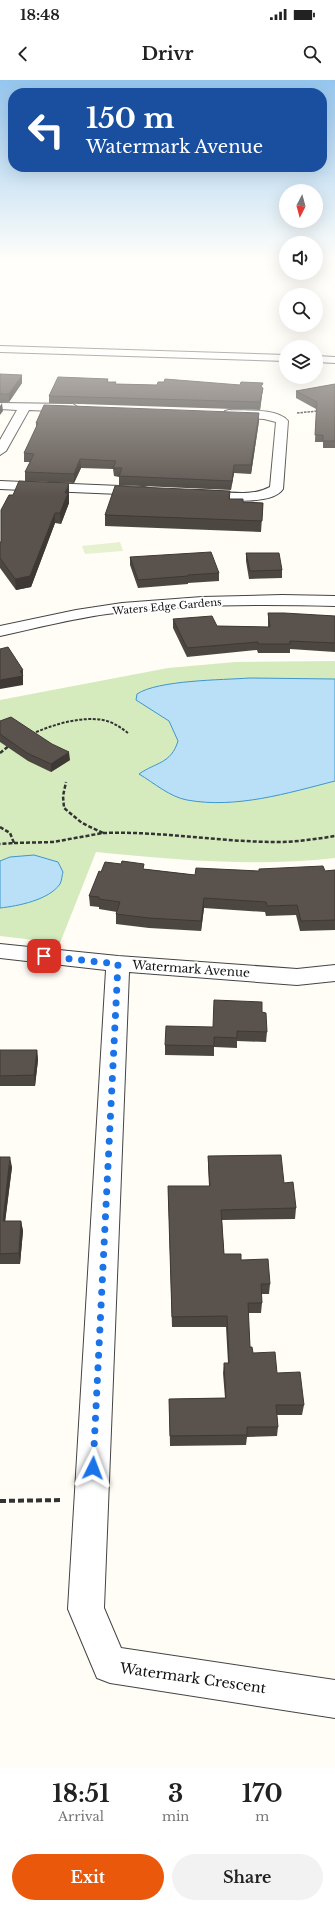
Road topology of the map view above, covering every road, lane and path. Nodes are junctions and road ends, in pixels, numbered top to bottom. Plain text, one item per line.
1 (0, 349) edge
2 (279, 358) edge
3 (323, 359) edge
4 (335, 360) edge
5 (0, 406) edge
6 (25, 407) junction
7 (87, 409) edge
8 (321, 410) edge
9 (219, 414) edge
10 (294, 414) dead end
11 (0, 451) edge
12 (0, 485) edge
13 (155, 492) edge
14 (186, 493) edge
15 (335, 601) edge
16 (0, 631) edge
17 (128, 733) dead end
18 (30, 735) edge
19 (16, 742) edge
20 (1, 751) edge
21 (66, 782) dead end
22 (0, 827) edge
23 (103, 833) junction
24 (335, 836) edge
25 (14, 843) junction
26 (0, 844) edge
27 (0, 951) edge
28 (118, 964) junction
29 (335, 973) edge
30 (91, 1499) junction
31 (0, 1501) edge
32 (335, 1698) edge

1 - 2 street
3 - 4 street
5 - 6 street
6 - 7 street
6 - 11 street
8 - 10 path
9 - 14 street
12 - 13 street
15 - 16 street, Waters Edge Gardens
17 - 18 path
19 - 20 path
21 - 23 path
22 - 25 path
23 - 24 path
23 - 25 path
25 - 26 path
27 - 28 street, Watermark Avenue
28 - 29 street, Watermark Avenue
28 - 30 street, Watermark Crescent
30 - 31 path
30 - 32 street, Watermark Crescent

